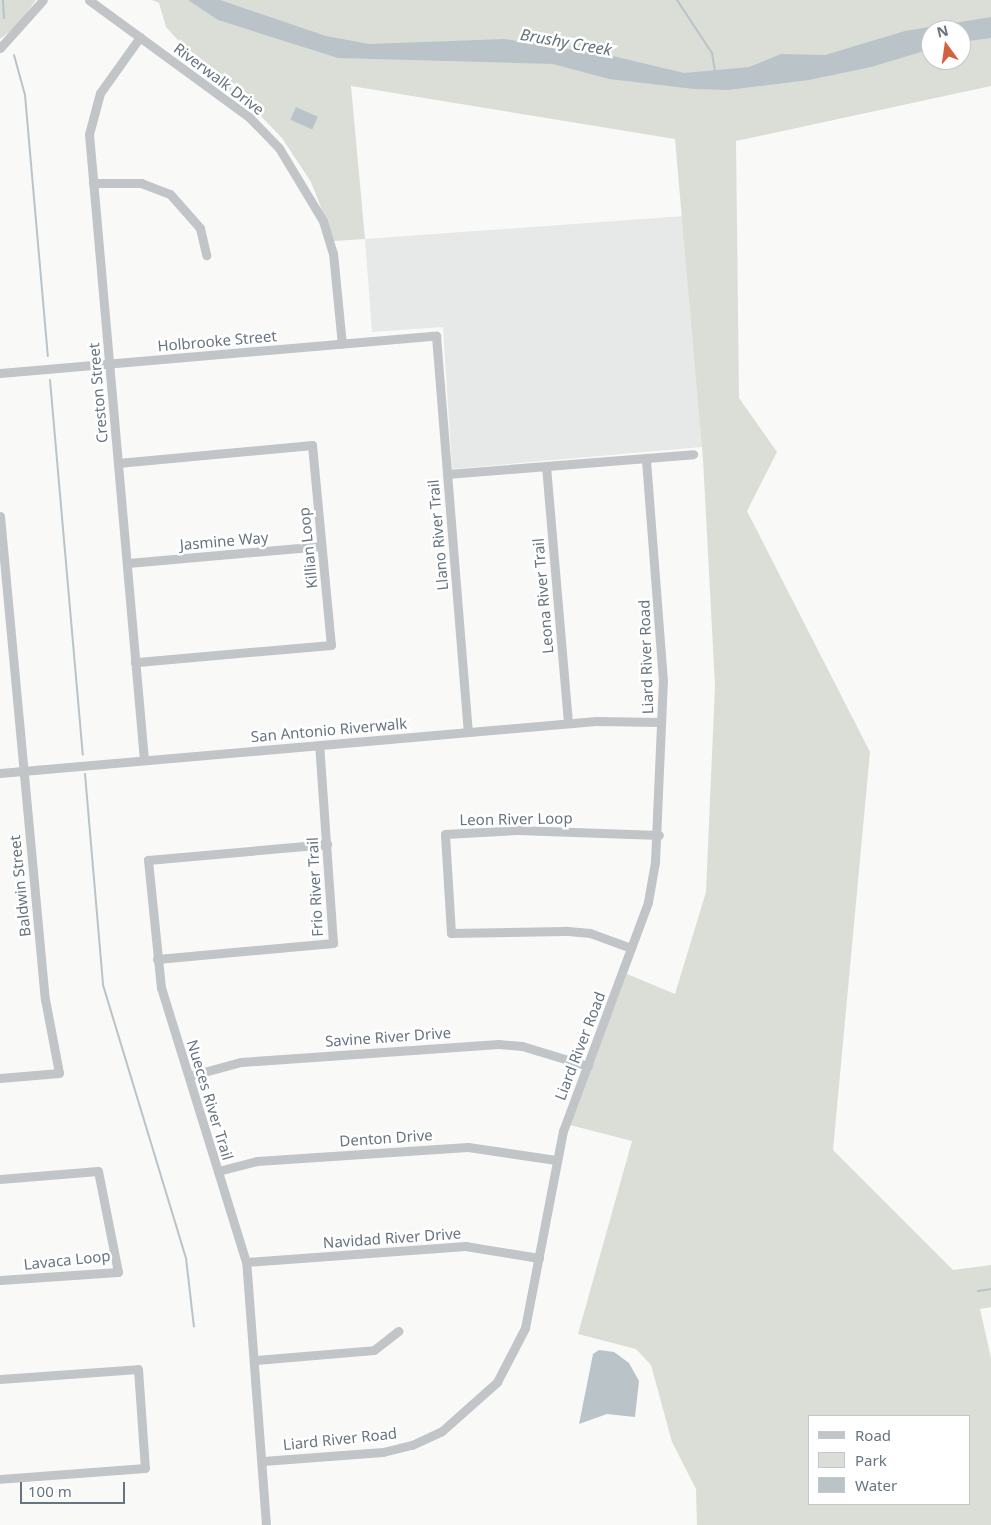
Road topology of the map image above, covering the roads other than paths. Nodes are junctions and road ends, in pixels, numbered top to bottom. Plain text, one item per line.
1 (43, 0) edge
2 (89, 0) edge
3 (140, 37) junction
4 (0, 48) edge
5 (93, 183) junction
6 (206, 255) dead end
7 (436, 336) joint
8 (342, 344) junction
9 (109, 364) junction
10 (0, 373) edge
11 (693, 454) dead end
12 (646, 458) junction
13 (118, 463) junction
14 (546, 466) junction
15 (447, 474) junction
16 (0, 516) edge
17 (322, 546) junction
18 (128, 563) junction
19 (135, 662) junction
20 (661, 722) junction
21 (568, 723) junction
22 (468, 731) junction
23 (319, 745) junction
24 (144, 760) junction
25 (21, 771) junction
26 (0, 773) edge
27 (659, 835) junction
28 (327, 844) junction
29 (631, 948) junction
30 (157, 959) junction
31 (588, 1066) junction
32 (189, 1076) junction
33 (0, 1078) edge
34 (556, 1160) junction
35 (218, 1171) junction
36 (0, 1179) edge
37 (540, 1258) junction
38 (246, 1262) junction
39 (0, 1280) edge
40 (398, 1331) dead end
41 (256, 1360) junction
42 (0, 1379) edge
43 (263, 1461) junction
44 (0, 1479) edge
45 (266, 1525) edge

1 - 4 street
2 - 3 street, Riverwalk Drive
3 - 5 street, Creston Street
3 - 8 street, Riverwalk Drive
5 - 6 street
5 - 9 street, Creston Street
7 - 8 street, Holbrooke Street
7 - 15 street, Llano River Trail
8 - 9 street, Holbrooke Street
9 - 10 street, Holbrooke Street
9 - 13 street, Creston Street
11 - 12 street
12 - 14 street
12 - 20 street, Liard River Road
13 - 17 street, Killian Loop
13 - 18 street, Creston Street
14 - 15 street
14 - 21 street, Leona River Trail
15 - 22 street, Llano River Trail
16 - 25 street, Baldwin Street
17 - 18 street, Jasmine Way
17 - 19 street, Killian Loop
18 - 19 street, Creston Street
19 - 24 street, Creston Street
20 - 21 street, San Antonio Riverwalk
20 - 27 street, Liard River Road
21 - 22 street, San Antonio Riverwalk
22 - 23 street, San Antonio Riverwalk
23 - 24 street, San Antonio Riverwalk
23 - 28 street, Frio River Trail
24 - 25 street, San Antonio Riverwalk
25 - 26 street, San Antonio Riverwalk
25 - 33 street, Baldwin Street
27 - 29 street, Liard River Road
27 - 29 street, Leon River Loop
28 - 30 street, Frio River Trail
28 - 30 street, Nueces River Trail
29 - 31 street, Liard River Road
30 - 32 street, Nueces River Trail
31 - 32 street, Savine River Drive
31 - 34 street, Liard River Road
32 - 35 street, Nueces River Trail
34 - 35 street, Denton Drive
34 - 37 street, Liard River Road
35 - 38 street, Nueces River Trail
36 - 39 street, Lavaca Loop
37 - 38 street, Navidad River Drive
37 - 43 street, Liard River Road
38 - 41 street, Nueces River Trail
40 - 41 street
41 - 43 street, Nueces River Trail
42 - 44 street
43 - 45 street, Nueces River Trail

